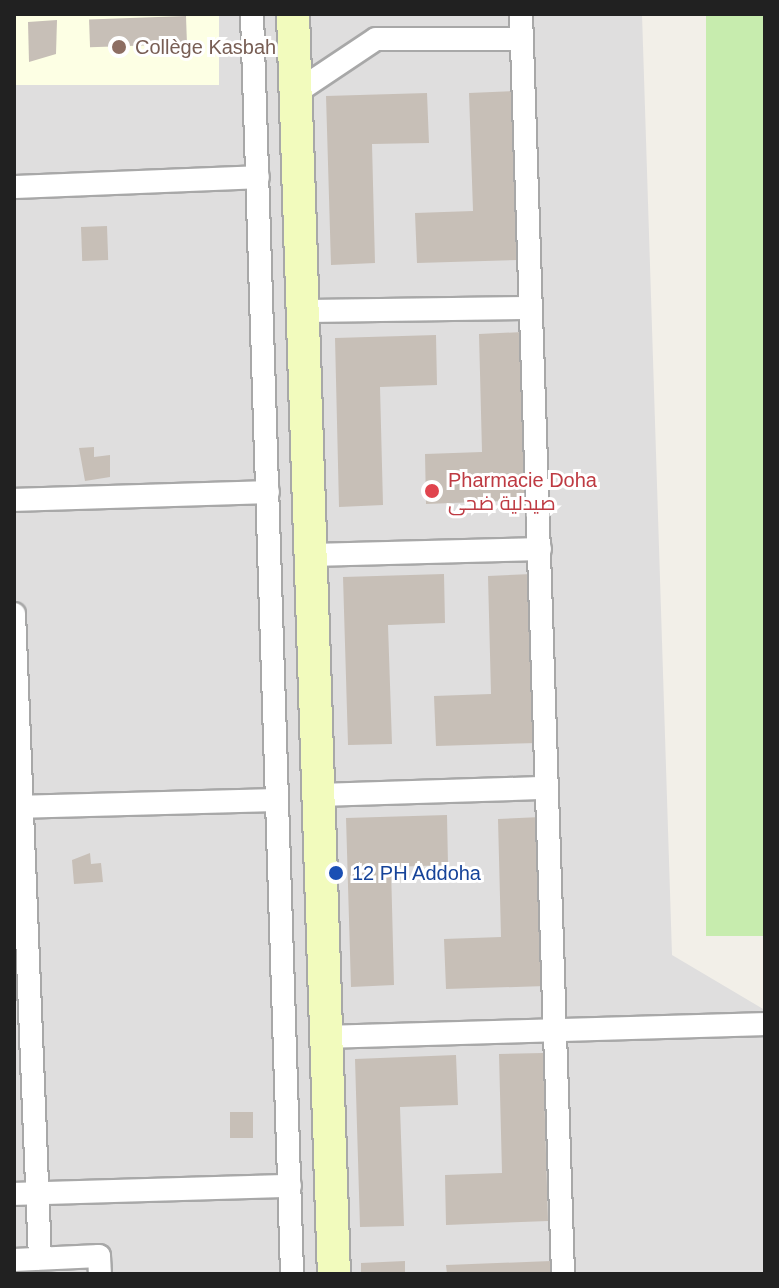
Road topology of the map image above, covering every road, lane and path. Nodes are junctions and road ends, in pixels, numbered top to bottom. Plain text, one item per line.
1 (252, 14) edge
2 (293, 14) edge
3 (521, 14) edge
4 (522, 39) junction
5 (295, 93) junction
6 (258, 177) junction
7 (14, 187) edge
8 (531, 308) junction
9 (302, 311) junction
10 (268, 492) junction
11 (14, 500) edge
12 (540, 549) junction
13 (313, 555) junction
14 (14, 614) edge
15 (547, 788) junction
16 (319, 795) junction
17 (277, 800) junction
18 (19, 807) edge
19 (765, 1024) edge
20 (556, 1032) junction
21 (326, 1037) junction
22 (290, 1186) junction
23 (14, 1194) edge
24 (37, 1194) junction
25 (40, 1258) junction
26 (14, 1260) edge
27 (100, 1274) edge
28 (292, 1274) edge
29 (334, 1274) edge
30 (563, 1274) edge

1 - 6 street
2 - 5 street
3 - 4 street
4 - 5 street
4 - 8 street
5 - 9 street
6 - 7 street
6 - 10 street
8 - 9 street
8 - 12 street
9 - 13 street
10 - 11 street
10 - 17 street
12 - 13 street
12 - 15 street
13 - 16 street
14 - 18 street
15 - 16 street
15 - 20 street
16 - 21 street
17 - 18 street
17 - 22 street
18 - 24 street
19 - 20 street
20 - 21 street
20 - 30 street
21 - 29 street
22 - 24 street
22 - 28 street
23 - 24 street
24 - 25 street
25 - 26 street
25 - 27 street

